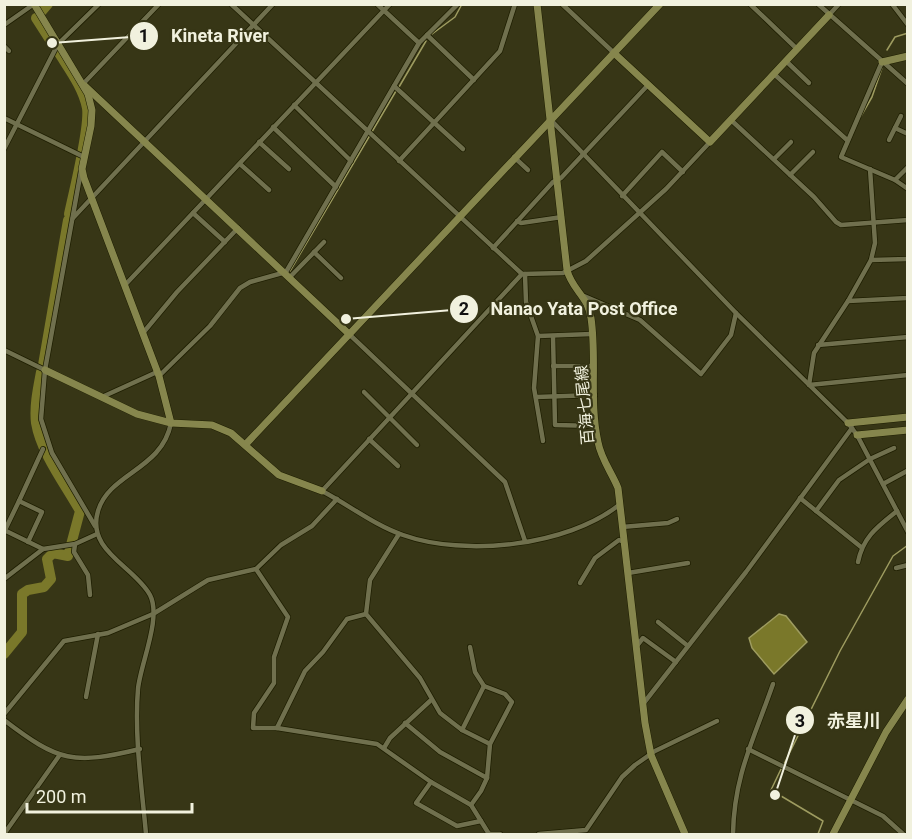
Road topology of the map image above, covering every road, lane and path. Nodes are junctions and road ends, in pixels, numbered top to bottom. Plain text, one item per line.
1 (34, 4) edge
2 (99, 4) edge
3 (159, 4) edge
4 (231, 4) edge
5 (273, 4) edge
6 (377, 4) edge
7 (390, 4) edge
8 (458, 4) edge
9 (515, 4) edge
10 (537, 4) edge
11 (562, 4) edge
12 (660, 4) edge
13 (750, 4) edge
14 (818, 4) edge
15 (839, 4) edge
16 (892, 4) edge
17 (384, 10) junction
18 (830, 15) junction
19 (4, 25) edge
20 (254, 25) junction
21 (908, 25) edge
22 (427, 35) junction
23 (419, 43) junction
24 (58, 44) junction
25 (4, 46) edge
26 (797, 49) junction
27 (9, 51) dead end
28 (614, 53) junction
29 (908, 56) edge
30 (786, 61) junction
31 (882, 62) junction
32 (774, 74) junction
33 (474, 80) junction
34 (315, 82) junction
35 (809, 83) dead end
36 (83, 84) junction
37 (908, 84) edge
38 (648, 85) junction
39 (394, 86) junction
40 (294, 105) junction
41 (901, 116) dead end
42 (4, 118) edge
43 (550, 119) junction
44 (731, 120) junction
45 (434, 123) junction
46 (17, 124) junction
47 (273, 127) junction
48 (895, 128) junction
49 (370, 133) junction
50 (908, 134) edge
51 (144, 140) junction
52 (847, 140) junction
53 (889, 140) dead end
54 (259, 142) junction
55 (710, 142) junction
56 (791, 142) dead end
57 (4, 149) edge
58 (464, 149) dead end
59 (813, 152) dead end
60 (81, 155) junction
61 (582, 155) junction
62 (514, 157) junction
63 (774, 159) junction
64 (351, 160) junction
65 (399, 161) junction
66 (240, 164) junction
67 (908, 167) edge
68 (82, 169) junction
69 (870, 169) junction
70 (289, 170) dead end
71 (528, 170) dead end
72 (683, 172) junction
73 (790, 175) junction
74 (557, 179) junction
75 (895, 180) junction
76 (336, 187) junction
77 (908, 189) edge
78 (269, 190) dead end
79 (622, 196) junction
80 (207, 199) junction
81 (92, 200) junction
82 (637, 212) junction
83 (193, 213) junction
84 (562, 217) junction
85 (73, 218) junction
86 (459, 218) junction
87 (908, 220) edge
88 (517, 221) junction
89 (874, 223) junction
90 (238, 228) junction
91 (225, 242) junction
92 (324, 242) dead end
93 (493, 248) junction
94 (314, 252) junction
95 (908, 259) edge
96 (871, 260) junction
97 (567, 270) junction
98 (523, 274) junction
99 (288, 275) junction
100 (341, 278) dead end
101 (125, 285) junction
102 (584, 296) junction
103 (908, 298) edge
104 (848, 301) junction
105 (736, 313) junction
106 (143, 333) junction
107 (349, 334) junction
108 (592, 334) junction
109 (538, 336) junction
110 (553, 336) junction
111 (908, 337) edge
112 (818, 345) junction
113 (4, 350) edge
114 (554, 366) junction
115 (594, 366) junction
116 (45, 370) junction
117 (158, 374) junction
118 (908, 375) edge
119 (809, 385) junction
120 (364, 392) dead end
121 (410, 393) junction
122 (595, 395) junction
123 (536, 397) junction
124 (554, 397) junction
125 (100, 398) junction
126 (389, 417) junction
127 (908, 417) edge
128 (171, 423) junction
129 (850, 425) junction
130 (596, 426) junction
131 (908, 430) edge
132 (857, 435) junction
133 (369, 439) junction
134 (543, 441) dead end
135 (246, 444) junction
136 (417, 444) dead end
137 (43, 448) dead end
138 (894, 448) dead end
139 (870, 459) junction
140 (398, 466) dead end
141 (907, 471) edge
142 (883, 484) junction
143 (322, 491) junction
144 (800, 498) junction
145 (337, 499) junction
146 (19, 501) junction
147 (619, 505) junction
148 (897, 511) junction
149 (816, 512) junction
150 (677, 519) dead end
151 (95, 526) junction
152 (622, 527) junction
153 (5, 530) edge
154 (908, 532) edge
155 (97, 534) junction
156 (399, 534) junction
157 (525, 541) junction
158 (28, 542) junction
159 (624, 542) junction
160 (72, 545) junction
161 (861, 547) junction
162 (43, 549) junction
163 (858, 562) dead end
164 (688, 563) dead end
165 (908, 565) edge
166 (896, 568) dead end
167 (256, 569) junction
168 (628, 573) junction
169 (4, 579) edge
170 (580, 583) dead end
171 (90, 595) dead end
172 (153, 614) junction
173 (366, 614) junction
174 (658, 622) dead end
175 (98, 634) junction
176 (688, 646) junction
177 (470, 647) dead end
178 (636, 647) junction
179 (676, 662) junction
180 (773, 684) dead end
181 (484, 686) junction
182 (86, 697) dead end
183 (908, 699) edge
184 (430, 701) junction
185 (643, 704) junction
186 (4, 714) edge
187 (4, 720) edge
188 (717, 721) dead end
189 (405, 723) junction
190 (277, 728) junction
191 (462, 730) junction
192 (489, 744) junction
193 (384, 748) junction
194 (140, 749) junction
195 (748, 749) junction
196 (651, 755) junction
197 (59, 756) junction
198 (487, 778) junction
199 (431, 782) junction
200 (851, 800) junction
201 (471, 805) junction
202 (481, 821) junction
203 (586, 832) edge
204 (4, 834) edge
205 (146, 834) edge
206 (489, 834) edge
207 (500, 834) edge
208 (539, 834) edge
209 (684, 834) edge
210 (733, 834) edge
211 (833, 834) edge
212 (903, 834) edge

1 - 19 street
1 - 24 street
2 - 24 street
3 - 36 street
4 - 20 street
5 - 20 street
6 - 17 street
7 - 17 street
8 - 22 street
9 - 33 street
10 - 43 street, 百海七尾線
11 - 28 street
12 - 28 street
13 - 26 street
14 - 18 street
15 - 18 street
16 - 21 street
17 - 23 street
17 - 34 street
18 - 26 street
18 - 31 street
20 - 34 street
20 - 51 street
22 - 23 street
22 - 33 street
23 - 39 street
24 - 36 street
24 - 46 street
25 - 27 street
26 - 30 street
28 - 38 street
28 - 43 street
29 - 31 street
30 - 32 street
30 - 35 street
31 - 37 street
31 - 52 street
32 - 44 street
32 - 52 street
33 - 45 street
34 - 40 street
34 - 49 street
36 - 51 street
36 - 60 street
38 - 55 street
38 - 61 street
39 - 45 street
39 - 49 street
40 - 47 street
40 - 64 street
41 - 48 street
42 - 46 street
43 - 61 street
43 - 62 street
43 - 74 street, 百海七尾線
44 - 55 street
44 - 63 street
45 - 58 street
45 - 65 street
46 - 57 street
46 - 60 street
47 - 54 street
47 - 76 street
48 - 50 street
48 - 53 street
49 - 64 street
49 - 65 street
51 - 80 street
51 - 81 street
52 - 69 street
54 - 66 street
54 - 70 street
55 - 72 street
56 - 63 street
59 - 73 street
60 - 68 street
61 - 74 street
61 - 79 street
62 - 71 street
62 - 86 street
63 - 73 street
64 - 76 street
65 - 86 street
66 - 78 street
66 - 80 street
67 - 75 street
68 - 81 street
68 - 85 street
69 - 75 street
69 - 89 street
72 - 79 street
72 - 82 street
73 - 89 street
74 - 84 street, 百海七尾線
74 - 88 street
75 - 77 street
76 - 99 street
79 - 82 street
80 - 83 street
80 - 90 street
81 - 85 street
81 - 101 street
82 - 97 street
82 - 105 street
83 - 91 street
83 - 101 street
84 - 88 street
84 - 97 street, 百海七尾線
85 - 116 street
86 - 93 street
86 - 107 street
87 - 89 street
88 - 93 street
89 - 96 street
90 - 91 street
90 - 99 street
91 - 106 street
92 - 94 street
93 - 98 street
94 - 99 street
94 - 100 street
95 - 96 street
96 - 104 street
97 - 98 street
97 - 102 street, 百海七尾線
98 - 109 street
98 - 121 street
99 - 107 street
99 - 117 street
101 - 106 street
102 - 105 street
102 - 108 street, 百海七尾線
103 - 104 street
104 - 112 street
105 - 119 street
106 - 117 street
107 - 121 street
107 - 135 street
108 - 110 street
108 - 115 street, 百海七尾線
109 - 110 street
109 - 123 street
110 - 114 street
111 - 112 street
112 - 119 street
113 - 116 street
114 - 115 street
114 - 124 street
115 - 122 street, 百海七尾線
116 - 125 street
116 - 151 street
117 - 125 street
117 - 128 street
118 - 119 street
119 - 129 street
120 - 126 street
121 - 126 street
121 - 157 street
122 - 124 street
122 - 130 street, 百海七尾線
123 - 124 street
123 - 134 street
124 - 130 street
125 - 128 street
126 - 133 street
126 - 136 street
127 - 129 street
128 - 135 street
128 - 151 street
129 - 132 street
129 - 144 street
130 - 147 street, 百海七尾線
131 - 132 street
132 - 139 street
133 - 140 street
133 - 143 street
135 - 143 street
137 - 146 street
138 - 139 street
139 - 142 street
139 - 149 street
141 - 142 street
142 - 148 street
143 - 145 street
144 - 149 street
144 - 176 street
145 - 156 street
145 - 167 street
146 - 153 street
146 - 158 street
147 - 152 street, 百海七尾線
147 - 157 street
148 - 154 street
148 - 161 street
149 - 161 street
150 - 152 street
151 - 155 street
152 - 159 street, 百海七尾線
153 - 158 street
155 - 160 street
155 - 172 street
156 - 157 street
156 - 173 street
158 - 162 street
159 - 168 street, 百海七尾線
159 - 170 street
160 - 162 street
160 - 171 street
161 - 163 street
162 - 169 street
164 - 168 street
165 - 166 street
167 - 172 street
167 - 190 street
168 - 178 street, 百海七尾線
172 - 175 street
172 - 194 street
173 - 184 street
173 - 190 street
174 - 176 street
175 - 182 street
175 - 186 street
176 - 179 street
177 - 181 street
178 - 179 street
178 - 185 street, 百海七尾線
179 - 185 street
180 - 195 street
181 - 191 street
181 - 192 street
183 - 200 street
184 - 189 street
184 - 191 street
185 - 196 street, 百海七尾線
187 - 197 street
188 - 196 street
189 - 193 street
189 - 198 street
190 - 193 street
191 - 192 street
192 - 198 street
193 - 199 street
194 - 197 street
194 - 205 street
195 - 200 street
195 - 210 street
196 - 203 street
196 - 209 street, 百海七尾線
197 - 204 street
198 - 201 street
199 - 201 street
199 - 202 street
200 - 211 street
200 - 212 street
201 - 202 street
202 - 206 street
203 - 208 street
206 - 207 street

